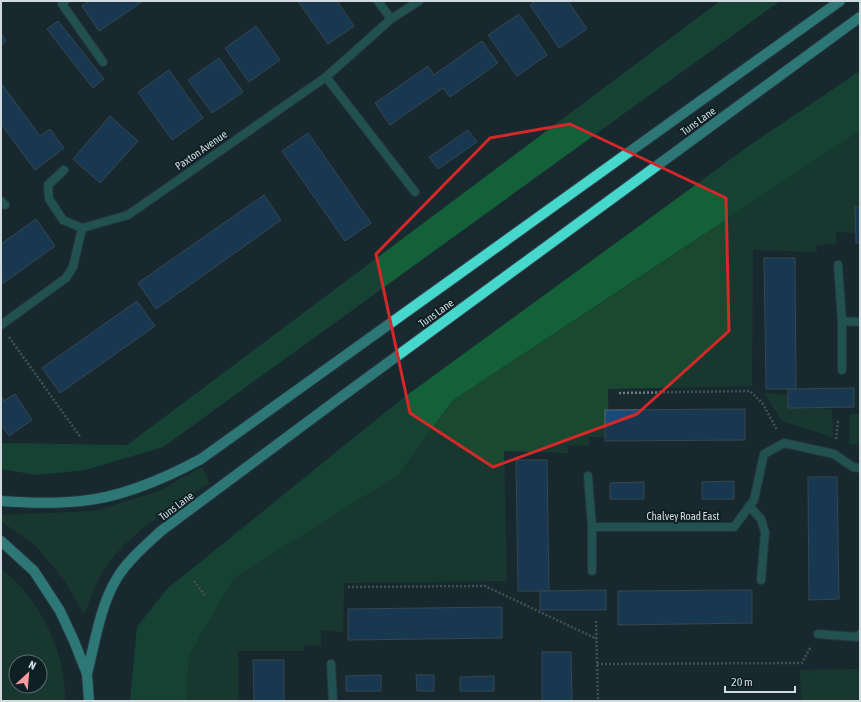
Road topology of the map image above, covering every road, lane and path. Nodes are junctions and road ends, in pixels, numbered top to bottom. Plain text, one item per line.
1 (65, 1) edge
2 (378, 1) edge
3 (419, 1) edge
4 (840, 1) edge
5 (860, 17) edge
6 (391, 20) junction
7 (103, 62) dead end
8 (326, 77) junction
9 (64, 170) dead end
10 (415, 192) dead end
11 (82, 228) junction
12 (838, 265) dead end
13 (842, 321) junction
14 (860, 322) edge
15 (3, 328) edge
16 (842, 370) dead end
17 (619, 393) dead end
18 (81, 438) dead end
19 (784, 443) junction
20 (860, 468) edge
21 (588, 476) dead end
22 (1, 501) edge
23 (749, 506) junction
24 (592, 527) junction
25 (1, 541) edge
26 (592, 571) dead end
27 (761, 580) dead end
28 (194, 581) dead end
29 (348, 588) dead end
30 (206, 597) dead end
31 (596, 621) dead end
32 (818, 634) joint
33 (860, 634) edge
34 (597, 639) junction
35 (331, 664) dead end
36 (597, 664) junction
37 (86, 674) junction
38 (89, 701) edge
39 (333, 701) edge
40 (598, 701) edge

1 - 7 street
2 - 6 street
3 - 6 street, Paxton Avenue
4 - 22 main road, Tuns Lane
5 - 37 main road, Tuns Lane
6 - 8 street, Paxton Avenue
8 - 10 street
8 - 11 street, Paxton Avenue
9 - 11 street
11 - 15 street
12 - 13 street
13 - 14 street
13 - 16 street
15 - 18 path
17 - 19 path
19 - 20 street
19 - 23 street, Chalvey Road East
21 - 24 street
23 - 24 street, Chalvey Road East
23 - 27 street
24 - 26 street
25 - 37 main road
28 - 30 path
29 - 34 path
31 - 34 path
32 - 33 street
32 - 36 path
34 - 36 path
35 - 39 street
36 - 40 path
37 - 38 main road

